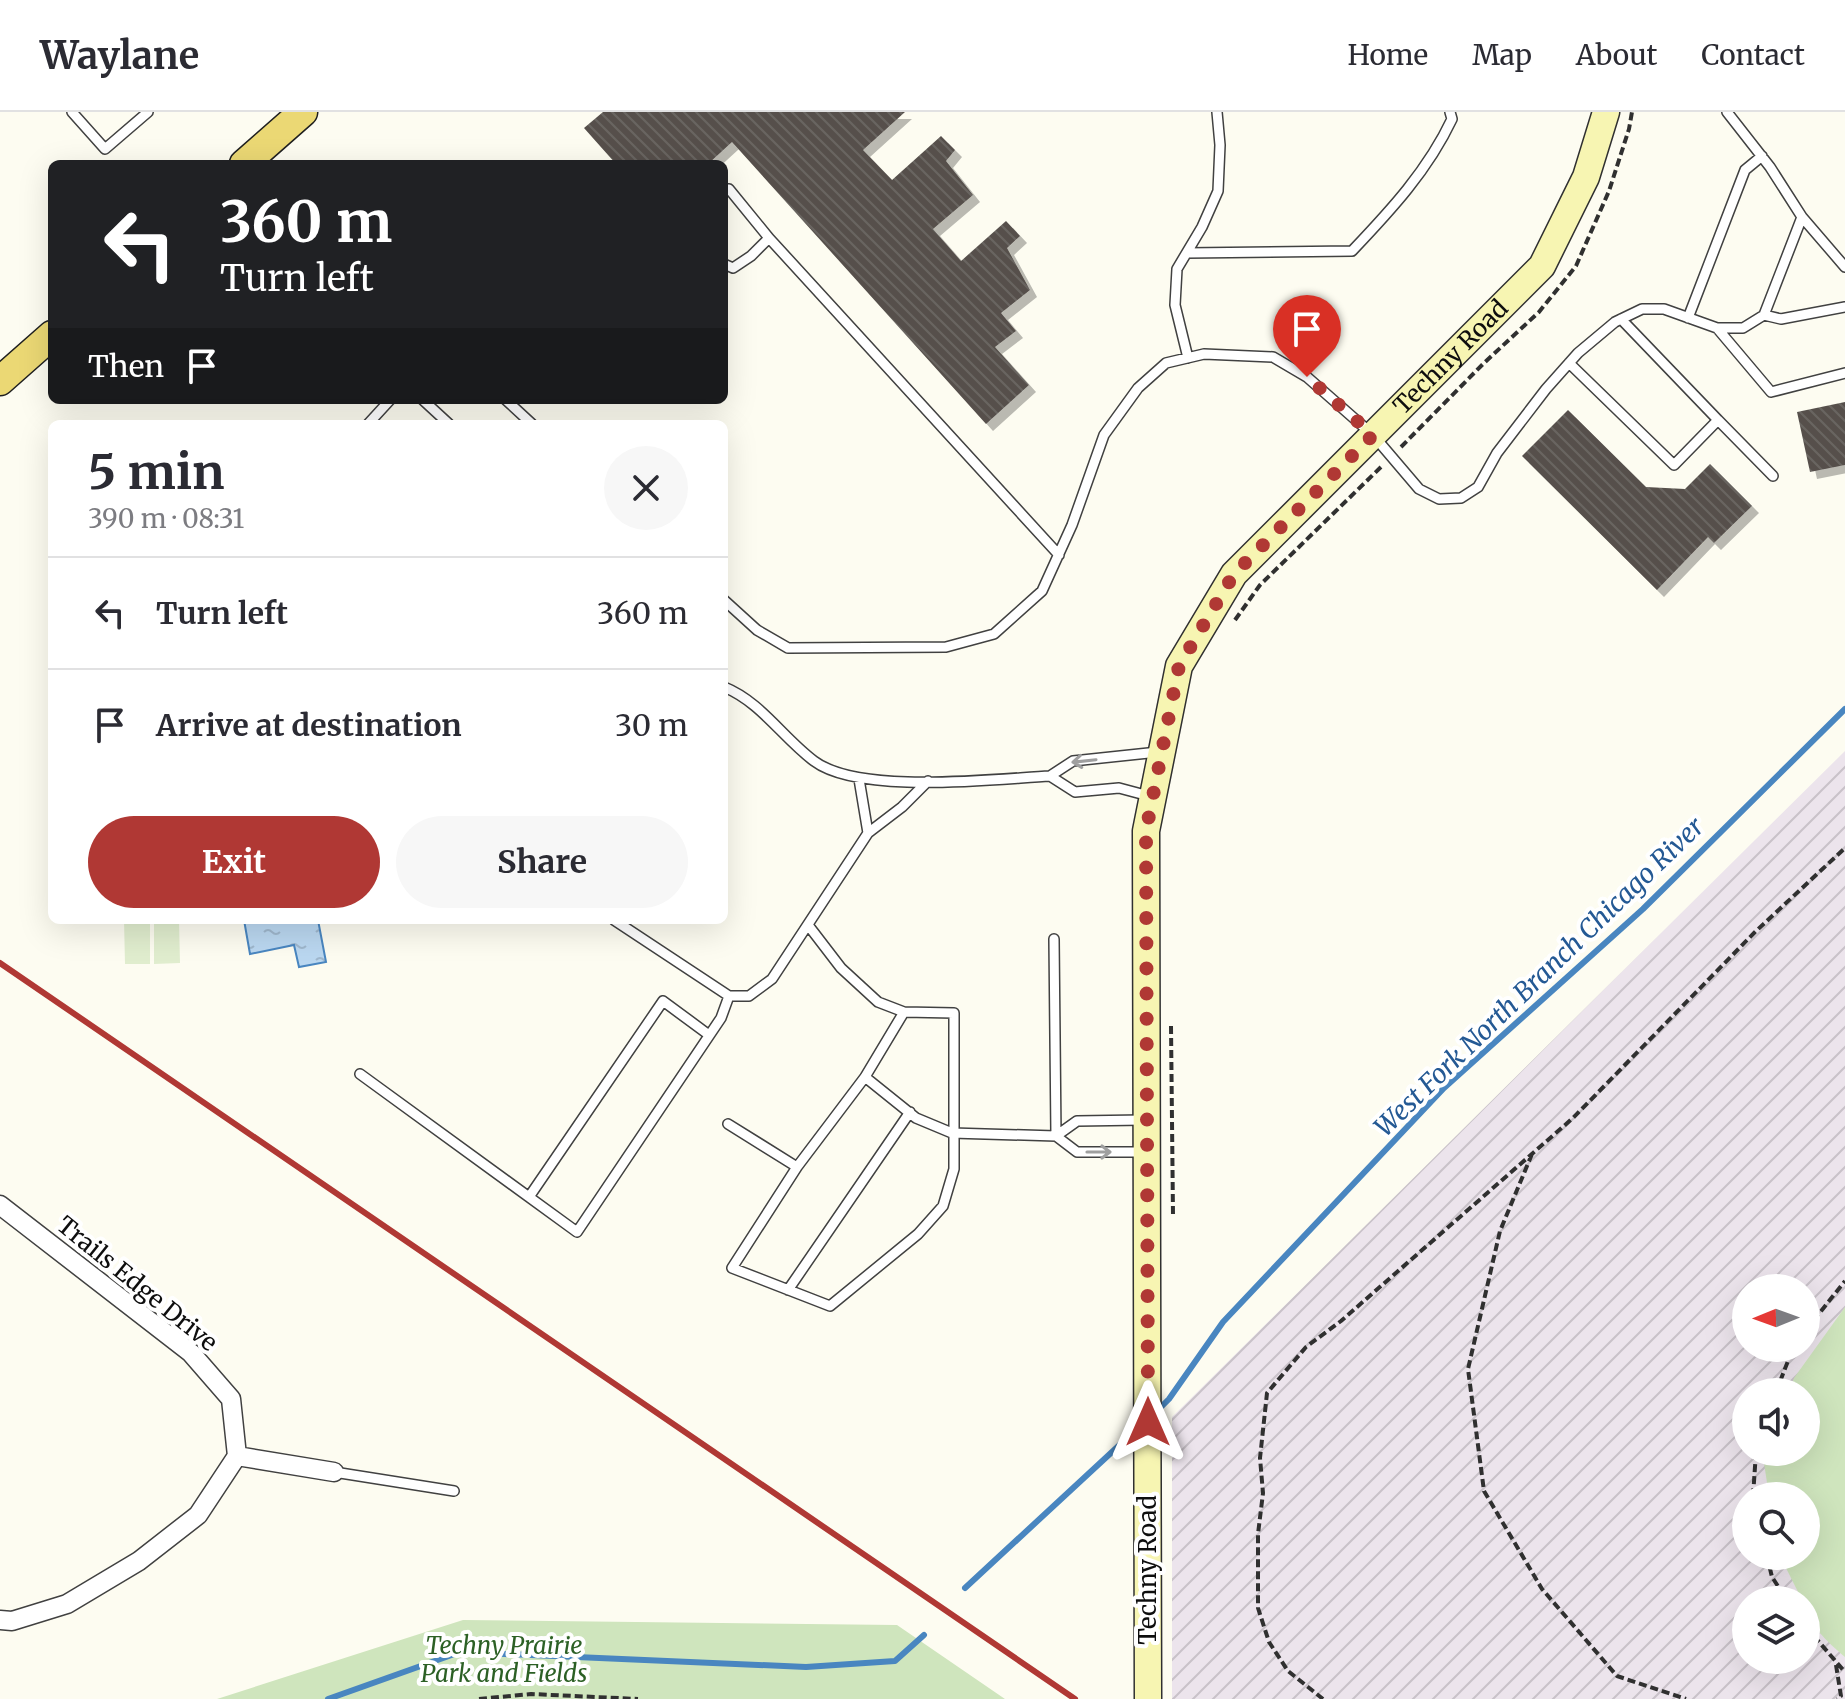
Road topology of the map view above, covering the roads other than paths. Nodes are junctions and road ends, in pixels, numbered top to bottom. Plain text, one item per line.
1 (72, 112) edge
2 (148, 112) edge
3 (303, 112) edge
4 (1217, 112) edge
5 (1450, 112) edge
6 (1606, 112) edge
7 (1727, 112) edge
8 (1762, 156) junction
9 (249, 160) edge
10 (728, 189) edge
11 (1802, 217) junction
12 (769, 238) junction
13 (1187, 253) junction
14 (728, 266) edge
15 (1845, 267) edge
16 (1845, 307) edge
17 (1764, 315) junction
18 (1688, 318) junction
19 (1621, 319) junction
20 (1717, 328) junction
21 (48, 339) edge
22 (1188, 358) junction
23 (1569, 363) junction
24 (1845, 373) edge
25 (0, 381) edge
26 (386, 404) edge
27 (427, 404) edge
28 (510, 404) edge
29 (372, 420) edge
30 (445, 420) edge
31 (528, 420) edge
32 (1718, 420) junction
33 (1373, 435) junction
34 (1773, 476) dead end
35 (1059, 555) junction
36 (728, 604) edge
37 (728, 689) edge
38 (1161, 752) junction
39 (1050, 776) junction
40 (859, 779) junction
41 (928, 781) junction
42 (1153, 797) junction
43 (868, 833) junction
44 (620, 924) edge
45 (808, 925) junction
46 (1054, 939) dead end
47 (729, 996) junction
48 (904, 1012) junction
49 (709, 1035) junction
50 (360, 1074) dead end
51 (865, 1077) junction
52 (910, 1112) junction
53 (1147, 1120) junction
54 (728, 1124) dead end
55 (952, 1133) junction
56 (1056, 1136) junction
57 (1147, 1152) junction
58 (797, 1167) junction
59 (529, 1197) junction
60 (0, 1205) edge
61 (788, 1290) junction
62 (237, 1456) junction
63 (334, 1472) joint
64 (454, 1491) dead end
65 (0, 1620) edge
66 (1148, 1699) edge

1 - 2 lane
3 - 9 main road
4 - 13 lane
5 - 13 lane
6 - 33 main road, Techny Road
7 - 8 lane
8 - 11 lane
8 - 18 lane
10 - 12 lane
11 - 15 lane
11 - 17 lane
12 - 14 lane
12 - 35 lane
13 - 22 lane
16 - 17 lane
17 - 20 lane
18 - 19 lane
18 - 20 lane
19 - 23 lane
19 - 32 lane
20 - 24 lane
21 - 25 main road
22 - 33 lane
22 - 35 lane
23 - 32 lane
23 - 33 lane
26 - 29 lane
27 - 30 lane
28 - 31 lane
32 - 34 lane
33 - 38 main road, Techny Road
35 - 36 lane
37 - 40 lane
38 -> 39 lane
38 - 42 main road, Techny Road
39 - 41 lane
39 - 42 lane
40 - 41 lane
40 - 43 lane
41 - 43 lane
42 - 53 main road, Techny Road
43 - 45 lane
44 - 47 lane
45 - 47 lane
45 - 48 lane
46 - 56 lane
47 - 49 lane
48 - 51 lane
48 - 55 lane
49 - 59 lane
49 - 59 lane
50 - 59 lane
51 - 52 lane
51 - 58 lane
52 - 55 lane
52 - 61 lane
53 - 56 lane
53 - 57 main road, Techny Road
54 - 58 lane
55 - 56 lane
55 - 61 lane
56 -> 57 lane
57 - 66 main road, Techny Road
58 - 61 lane
60 - 62 street, Trails Edge Drive
62 - 63 street
62 - 65 street
63 - 64 lane

